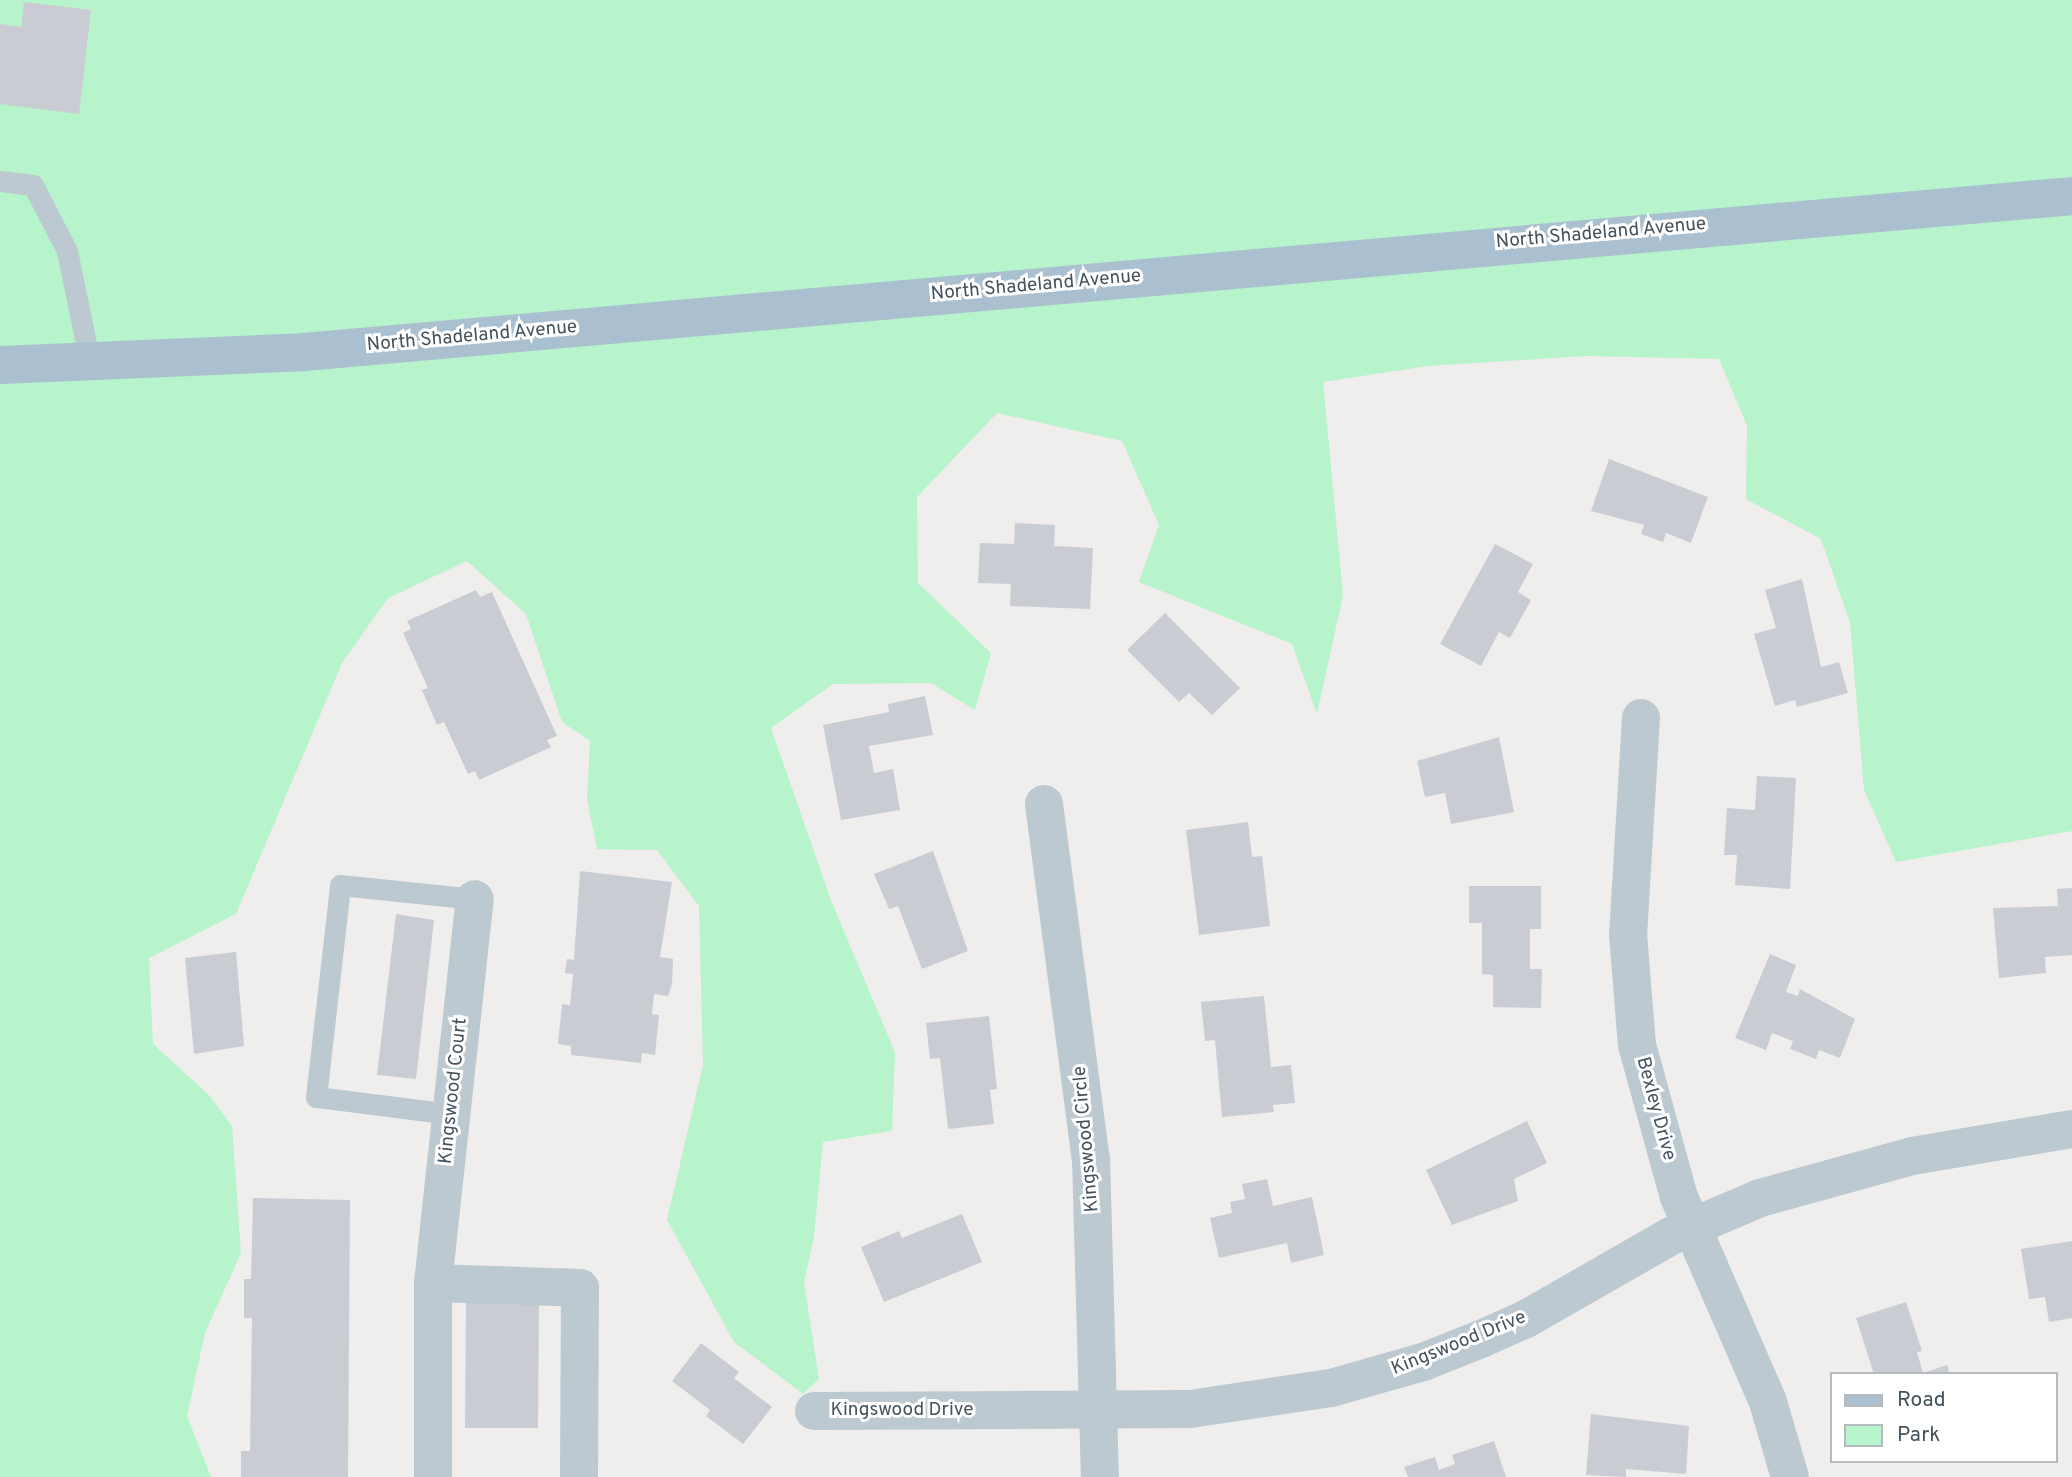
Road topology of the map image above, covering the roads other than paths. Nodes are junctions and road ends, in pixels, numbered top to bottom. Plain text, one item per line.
1 (0, 181) edge
2 (2072, 196) edge
3 (90, 363) junction
4 (0, 365) edge
5 (1641, 719) dead end
6 (1044, 804) dead end
7 (475, 898) joint
8 (451, 1114) junction
9 (2072, 1129) edge
10 (1692, 1226) junction
11 (433, 1283) junction
12 (814, 1411) dead end
13 (1100, 1411) junction
14 (433, 1477) edge
15 (579, 1477) edge
16 (1100, 1477) edge
17 (1790, 1477) edge

1 - 3 lane
2 - 3 main road, North Shadeland Avenue
3 - 4 main road, North Shadeland Avenue
5 - 10 street, Bexley Drive
6 - 13 street, Kingswood Circle
7 - 8 street, Kingswood Court
7 - 8 lane
8 - 11 street, Kingswood Court
9 - 10 street, Kingswood Drive
10 - 13 street, Kingswood Drive
10 - 17 street, Bexley Drive
11 - 14 street, Kingswood Court
11 - 15 street
12 - 13 street, Kingswood Drive
13 - 16 street, Kingswood Circle

